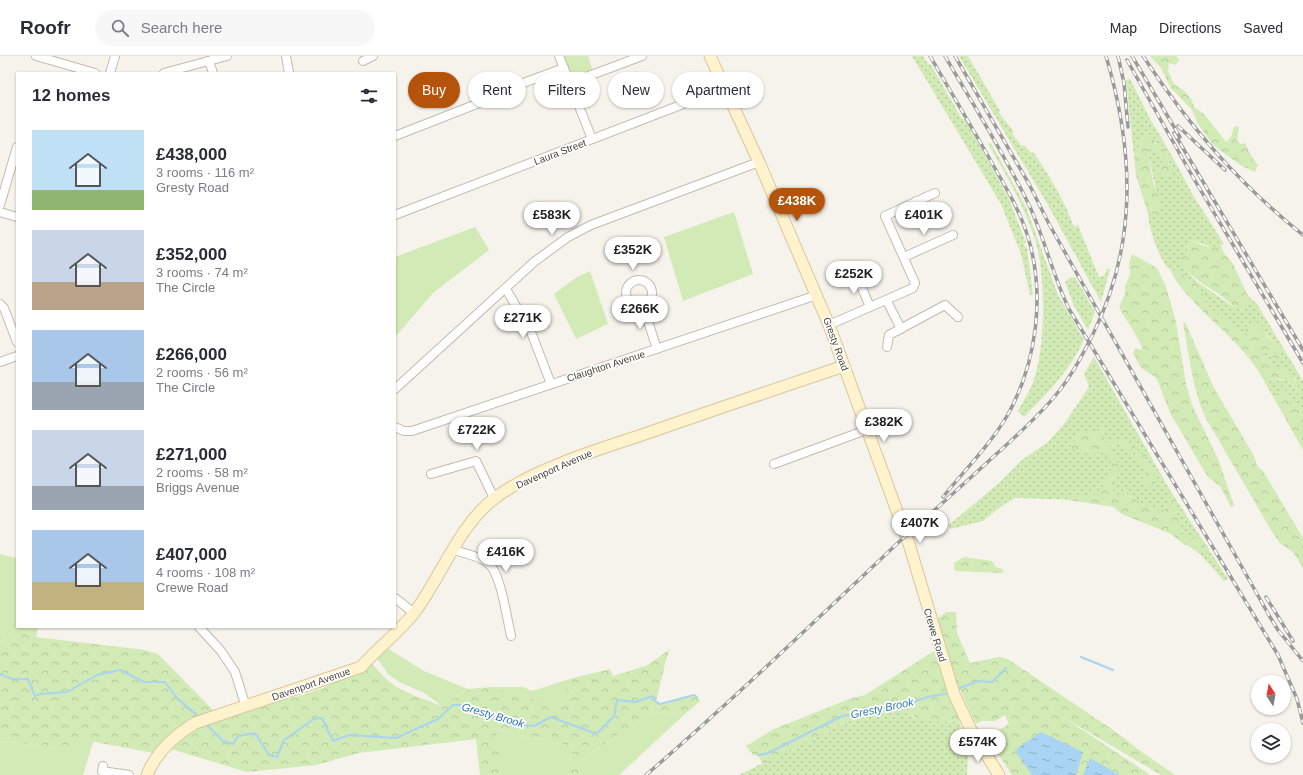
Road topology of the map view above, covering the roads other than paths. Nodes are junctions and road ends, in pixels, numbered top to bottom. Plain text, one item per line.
1 (36, 56) edge
2 (115, 56) edge
3 (227, 56) edge
4 (286, 56) edge
5 (373, 56) edge
6 (559, 56) edge
7 (710, 56) edge
8 (639, 57) edge
9 (210, 60) junction
10 (363, 61) dead end
11 (564, 68) junction
12 (92, 72) edge
13 (110, 72) edge
14 (168, 72) edge
15 (213, 72) edge
16 (289, 72) edge
17 (566, 72) edge
18 (600, 72) edge
19 (718, 72) edge
20 (579, 108) edge
21 (674, 108) edge
22 (734, 108) edge
23 (396, 136) edge
24 (592, 140) junction
25 (16, 150) edge
26 (759, 162) junction
27 (935, 193) dead end
28 (916, 201) junction
29 (0, 205) edge
30 (0, 212) edge
31 (396, 215) edge
32 (924, 216) dead end
33 (16, 217) edge
34 (953, 235) dead end
35 (904, 257) junction
36 (867, 269) dead end
37 (506, 289) junction
38 (817, 295) junction
39 (887, 300) junction
40 (0, 304) edge
41 (643, 306) dead end
42 (870, 307) junction
43 (958, 317) dead end
44 (829, 325) junction
45 (901, 329) junction
46 (16, 339) edge
47 (887, 347) dead end
48 (657, 349) junction
49 (16, 356) edge
50 (0, 362) edge
51 (844, 366) junction
52 (551, 384) junction
53 (396, 388) edge
54 (396, 427) edge
55 (866, 430) junction
56 (774, 464) dead end
57 (431, 474) dead end
58 (494, 498) junction
59 (903, 527) joint
60 (454, 550) junction
61 (396, 599) edge
62 (414, 613) junction
63 (200, 628) edge
64 (511, 636) dead end
65 (246, 706) junction
66 (102, 771) edge
67 (129, 775) edge
68 (147, 775) edge
69 (1000, 775) edge

1 - 12 street
2 - 13 street
3 - 9 street
4 - 16 street
5 - 10 street
6 - 11 street
7 - 19 street, Gresty Road
8 - 18 street
9 - 14 street
9 - 15 street
11 - 17 street
11 - 23 street
20 - 24 street
21 - 24 street, Laura Street
22 - 26 street, Gresty Road
24 - 31 street, Laura Street
25 - 29 street
26 - 37 street
26 - 38 street, Gresty Road
27 - 28 street
28 - 32 street
28 - 35 street
30 - 33 street
34 - 35 street
35 - 39 street
36 - 42 street
37 - 52 street
37 - 53 street
38 - 44 street, Gresty Road
38 - 48 street, Claughton Avenue
39 - 42 street
39 - 45 street
40 - 46 street
41 - 48 street
42 - 44 street
43 - 45 street
44 - 51 street, Gresty Road
45 - 47 street
48 - 52 street, Claughton Avenue
49 - 50 street
51 - 55 street, Gresty Road
51 - 58 street, Davenport Avenue
52 - 54 street, Claughton Avenue
55 - 56 street
55 - 59 street, Gresty Road
57 - 58 street
58 - 60 street, Davenport Avenue
59 - 69 street, Crewe Road
60 - 62 street, Davenport Avenue
60 - 64 street
61 - 62 street
62 - 65 street, Davenport Avenue
63 - 65 street
65 - 68 street, Davenport Avenue
66 - 67 street

